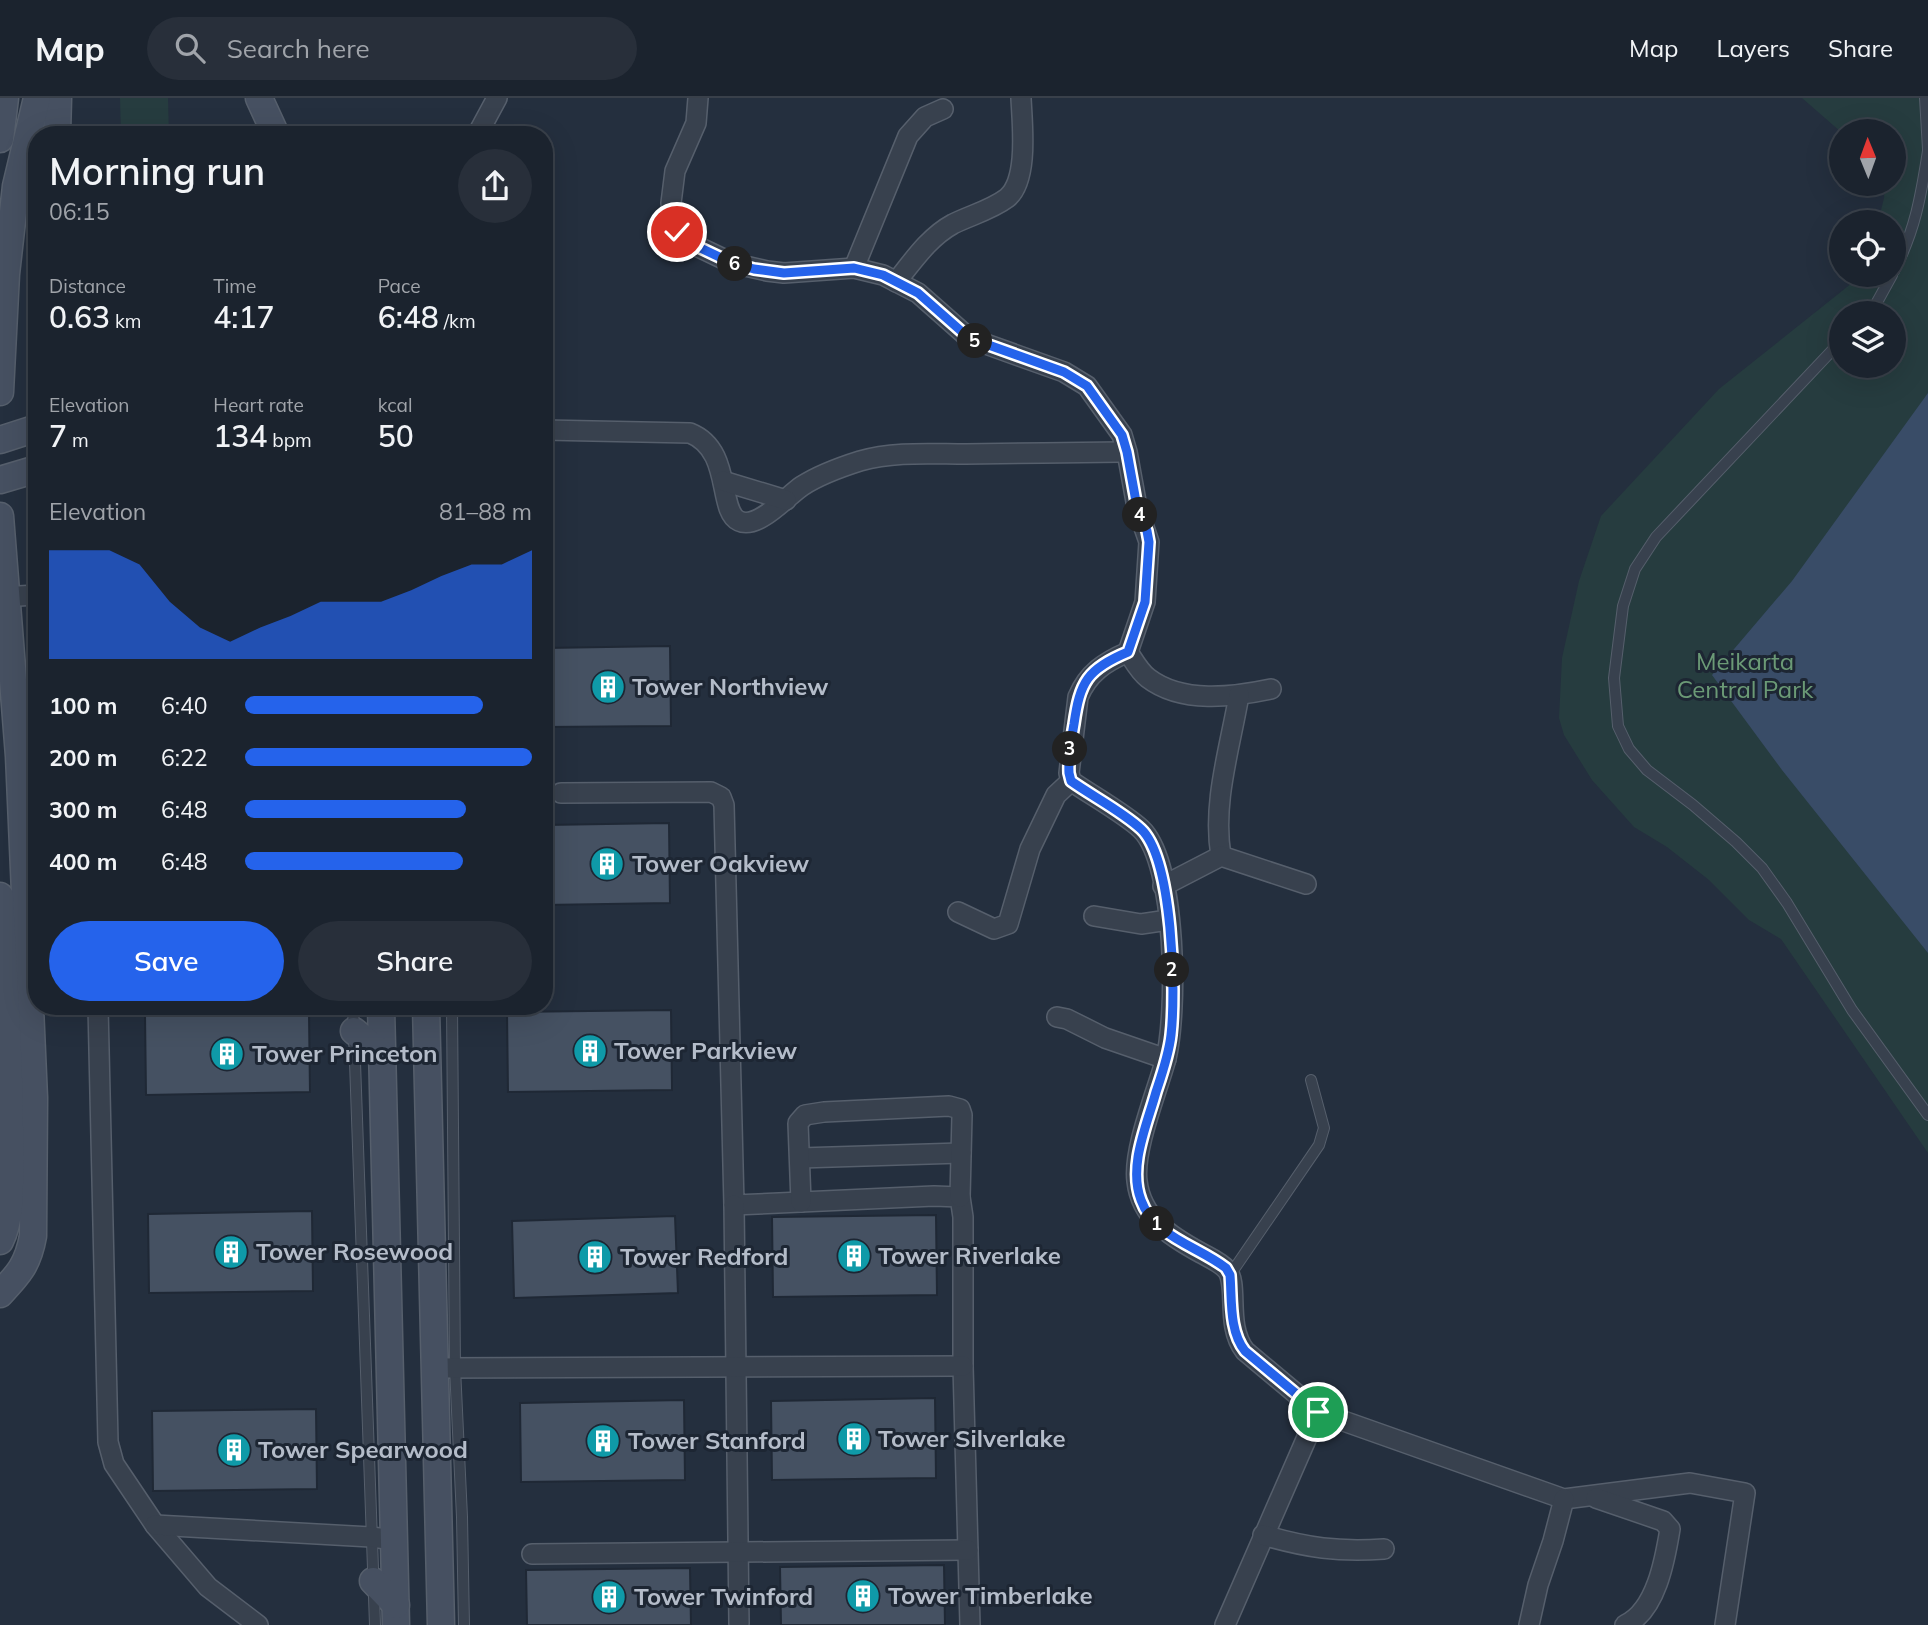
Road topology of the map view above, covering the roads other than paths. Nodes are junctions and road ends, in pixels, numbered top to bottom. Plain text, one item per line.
1 (5, 98) edge
2 (37, 98) edge
3 (58, 98) edge
4 (259, 98) edge
5 (497, 98) edge
6 (698, 98) edge
7 (1021, 98) edge
8 (1925, 98) edge
9 (943, 109) dead end
10 (30, 126) edge
11 (57, 126) edge
12 (272, 126) edge
13 (482, 126) edge
14 (28, 136) edge
15 (0, 139) edge
16 (1928, 150) edge
17 (1906, 245) edge
18 (854, 268) junction
19 (896, 282) junction
20 (1829, 354) edge
21 (0, 392) edge
22 (553, 430) edge
23 (28, 431) edge
24 (0, 440) edge
25 (1121, 452) dead end
26 (28, 471) edge
27 (0, 480) edge
28 (723, 481) junction
29 (786, 500) junction
30 (0, 516) edge
31 (28, 595) edge
32 (3, 596) edge
33 (1128, 652) junction
34 (1271, 689) dead end
35 (1239, 695) junction
36 (1071, 781) junction
37 (561, 793) dead end
38 (1222, 856) junction
39 (1306, 884) dead end
40 (1163, 886) junction
41 (0, 896) edge
42 (958, 912) dead end
43 (1094, 916) dead end
44 (1168, 920) junction
45 (28, 961) edge
46 (30, 1015) edge
47 (98, 1015) edge
48 (381, 1015) edge
49 (426, 1015) edge
50 (452, 1015) edge
51 (1057, 1017) dead end
52 (354, 1018) edge
53 (382, 1054) junction
54 (1166, 1059) junction
55 (1311, 1080) dead end
56 (1928, 1115) edge
57 (961, 1153) junction
58 (800, 1158) junction
59 (960, 1197) junction
60 (801, 1202) junction
61 (734, 1205) junction
62 (0, 1241) edge
63 (1230, 1275) junction
64 (0, 1294) edge
65 (735, 1366) junction
66 (963, 1366) junction
67 (446, 1368) junction
68 (1318, 1412) junction
69 (1591, 1496) junction
70 (1564, 1499) junction
71 (155, 1525) junction
72 (1263, 1535) junction
73 (383, 1539) junction
74 (1384, 1549) dead end
75 (968, 1550) junction
76 (738, 1552) junction
77 (532, 1554) dead end
78 (373, 1581) junction
79 (396, 1615) edge
80 (739, 1623) dead end
81 (258, 1625) edge
82 (375, 1625) edge
83 (441, 1625) edge
84 (464, 1625) edge
85 (970, 1625) edge
86 (1224, 1625) edge
87 (1529, 1625) edge
88 (1625, 1625) edge
89 (1725, 1625) edge

1 - 15 main road
2 - 10 main road
3 - 11 main road
4 - 12 main road
5 - 13 street
6 - 18 street
7 - 19 street
8 - 16 lane
9 - 18 street
14 - 21 main road
16 - 17 lane
18 - 19 street
19 - 33 street
20 - 56 lane
22 - 28 street
23 - 24 main road
25 - 29 street
26 - 27 main road
28 - 29 street
28 - 29 street
30 - 32 main road
31 - 32 street
32 - 45 main road
33 - 35 street
33 - 36 street
34 - 35 street
35 - 38 street
36 - 40 street
36 - 42 street
37 - 61 street
38 - 39 street
38 - 40 street
40 - 44 street
41 - 62 main road
43 - 44 street
44 - 54 street
46 - 64 main road
47 - 71 street
48 - 53 main road
49 - 67 main road
50 - 67 lane
51 - 54 street
52 - 53 main road
52 - 73 lane
53 - 73 main road
54 - 63 street
55 - 63 lane
57 - 58 street
57 - 58 street
57 - 59 street
58 - 60 street
59 - 60 street
59 - 66 street
60 - 61 street
61 - 65 street
63 - 68 street
65 - 66 street
65 - 67 street
65 - 76 street
66 - 75 street
67 - 83 main road
67 - 84 lane
68 - 70 street
68 - 72 street
69 - 70 street
69 - 88 street
69 - 89 street
70 - 87 street
71 - 73 street
71 - 81 street
72 - 74 street
72 - 86 street
73 - 78 lane
73 - 79 main road
75 - 76 street
75 - 85 street
76 - 77 street
76 - 80 street
78 - 79 main road
78 - 82 lane

